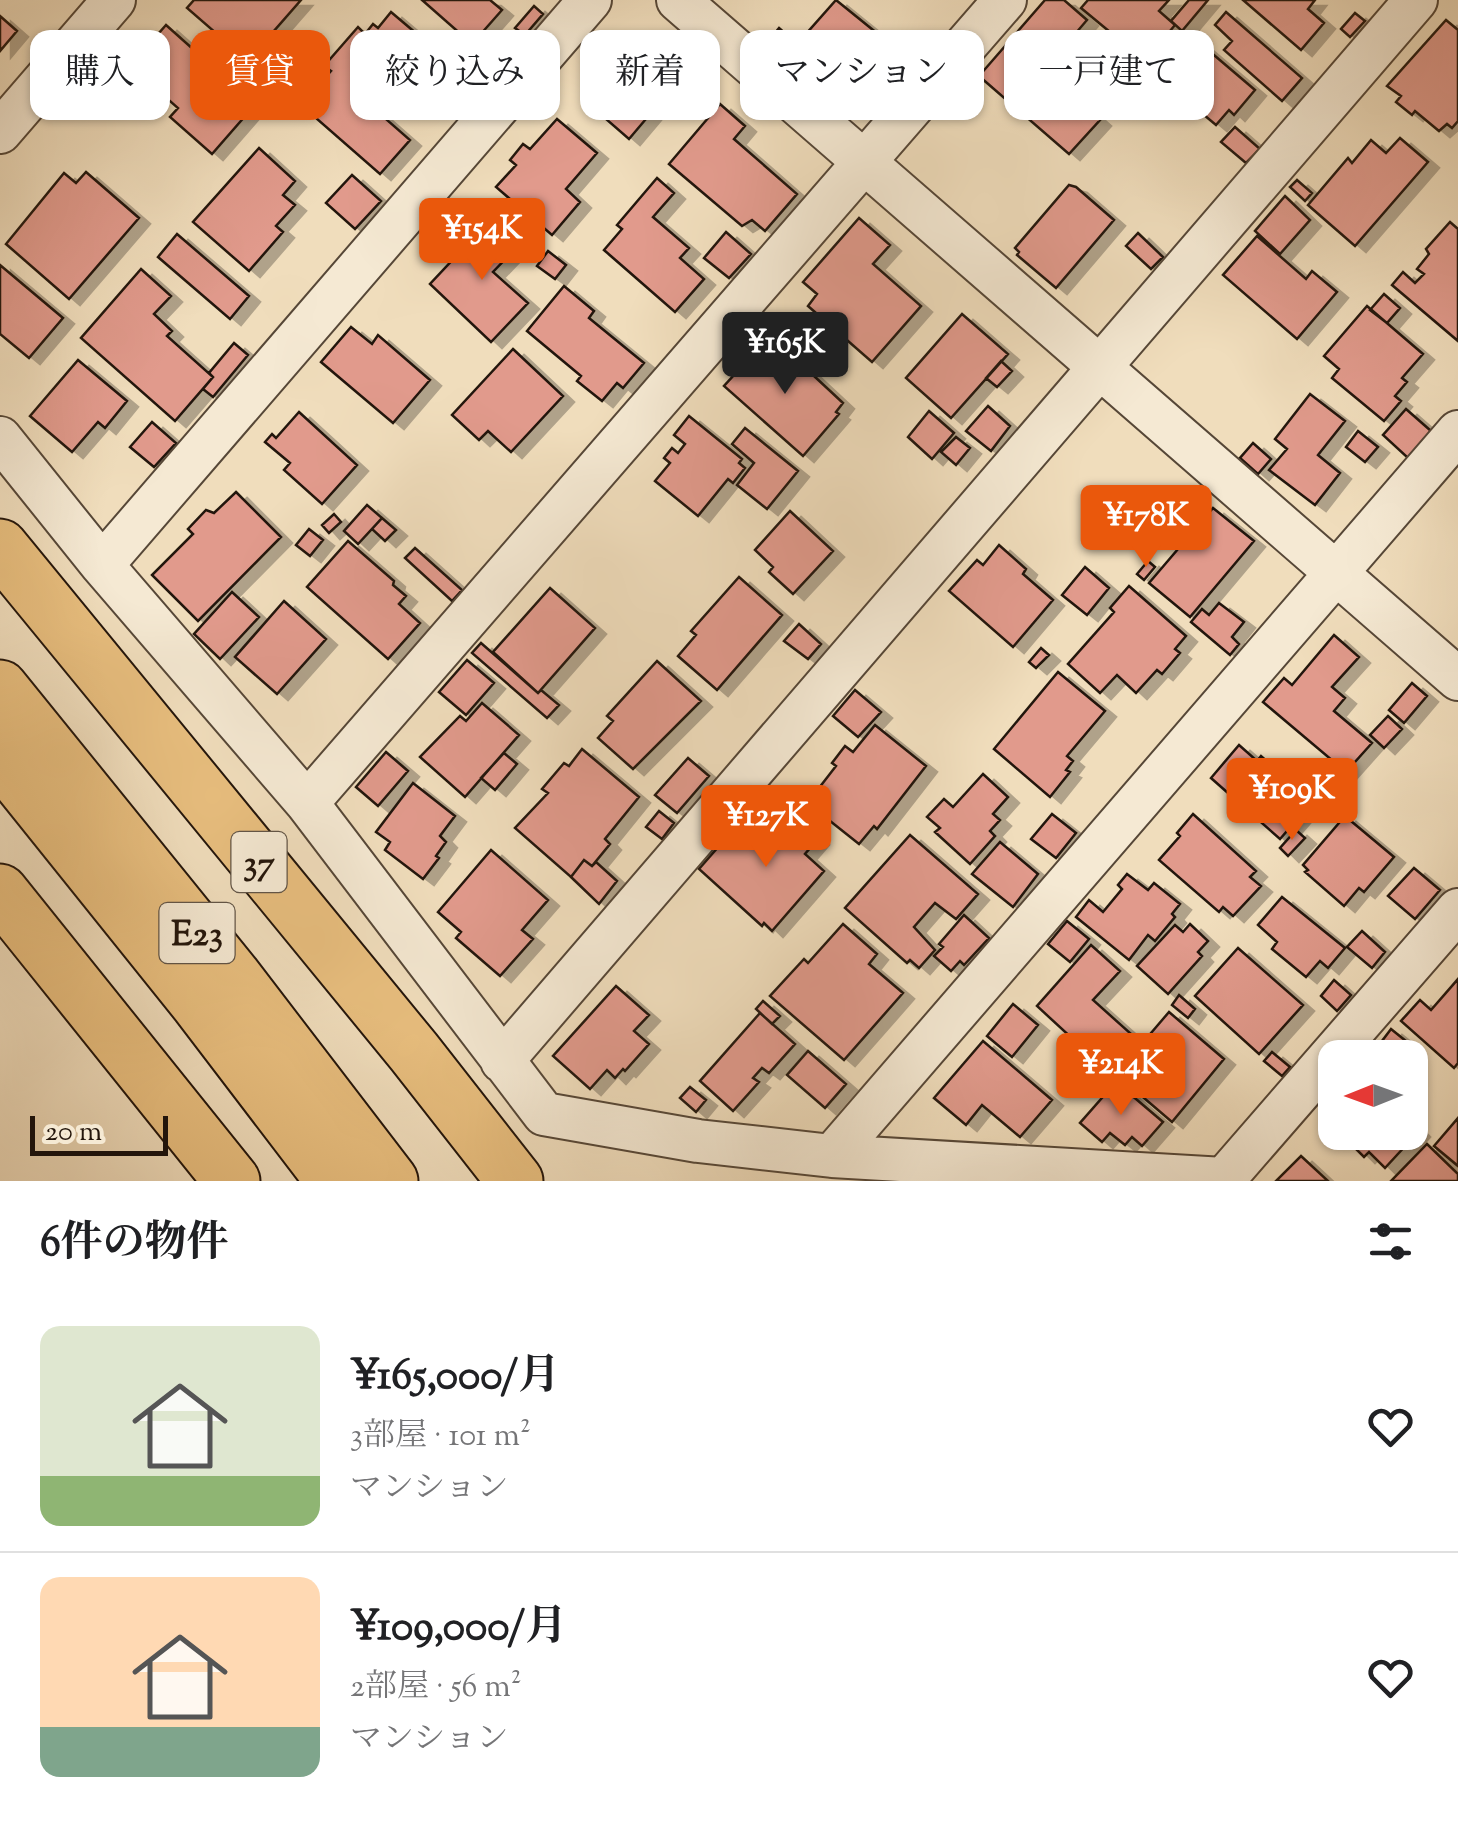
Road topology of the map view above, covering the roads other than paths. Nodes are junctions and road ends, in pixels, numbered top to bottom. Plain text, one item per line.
1 (114, 0) edge
2 (590, 0) edge
3 (678, 0) edge
4 (1005, 0) edge
5 (1416, 0) edge
6 (0, 132) edge
7 (863, 164) junction
8 (1099, 366) junction
9 (1458, 432) edge
10 (0, 438) edge
11 (0, 547) edge
12 (102, 566) junction
13 (1336, 572) junction
14 (1458, 679) edge
15 (0, 688) edge
16 (0, 756) edge
17 (306, 803) junction
18 (0, 892) edge
19 (1458, 910) edge
20 (502, 1062) junction
21 (832, 1156) junction
22 (232, 1181) edge
23 (334, 1181) edge
24 (390, 1181) edge
25 (515, 1181) edge

1 - 6 street
2 - 12 street
3 - 7 street
4 - 7 street
5 - 8 street
7 - 8 street
7 - 17 street
8 - 13 street
8 - 20 street
9 - 13 street
10 - 12 street
11 - 25 main road, 37
12 - 17 street
13 - 14 street
13 - 21 street
15 - 24 main road, E23
16 - 23 main road, E23
17 - 20 street
18 - 22 main road
19 - 21 street
20 - 21 street

